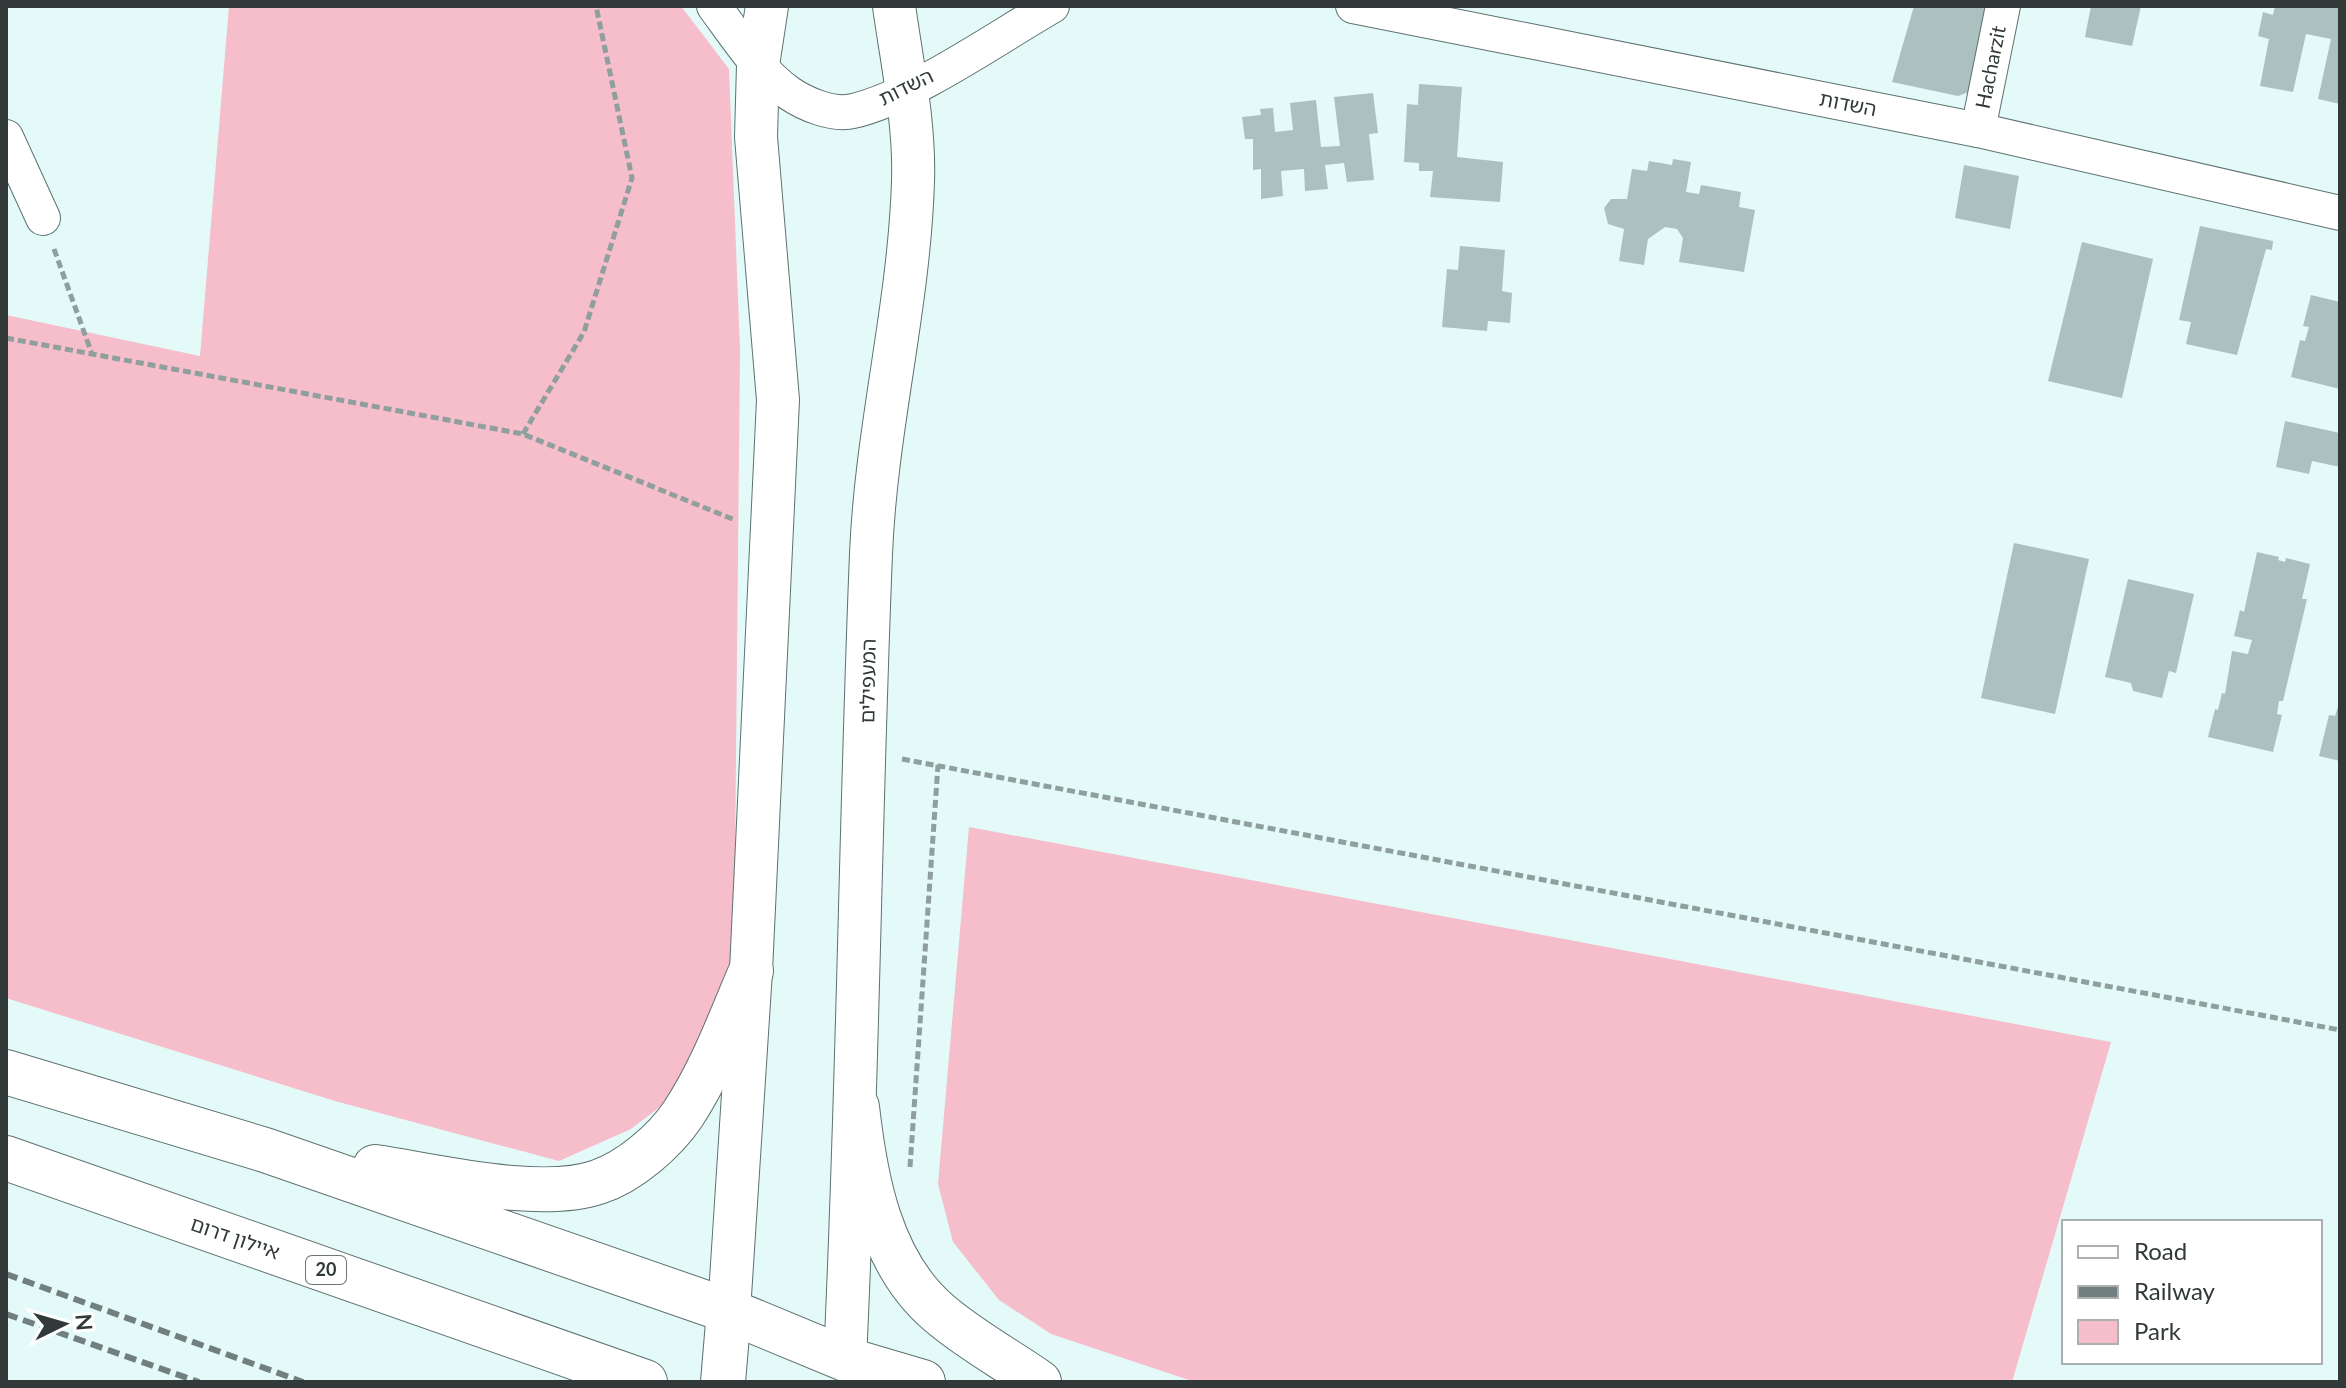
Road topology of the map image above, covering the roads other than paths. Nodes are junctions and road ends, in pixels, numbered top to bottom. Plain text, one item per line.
1 (714, 6) edge
2 (767, 6) edge
3 (894, 6) edge
4 (1052, 6) edge
5 (1353, 6) edge
6 (2003, 6) edge
7 (758, 65) junction
8 (906, 90) junction
9 (1978, 130) junction
10 (6, 137) edge
11 (2340, 213) edge
12 (43, 218) road end
13 (751, 971) junction
14 (6, 1072) edge
15 (857, 1107) junction
16 (265, 1150) junction
17 (6, 1158) edge
18 (729, 1311) junction
19 (844, 1370) edge
20 (724, 1371) edge
21 (645, 1382) edge
22 (923, 1382) edge
23 (1039, 1382) edge

1 - 7 street, השדות
2 - 7 street
3 - 8 street, המעפילים
4 - 8 street, השדות
5 - 9 street, השדות
6 - 9 street, Hacharzit
7 - 8 street, השדות
7 - 13 street
8 - 15 street, המעפילים
9 - 11 street, השדות
10 - 12 street
13 - 16 main road
13 - 18 street
14 - 16 main road
15 - 19 street, המעפילים
15 - 23 main road
16 - 18 main road
17 - 21 main road, איילון דרום / 20
18 - 19 main road
18 - 20 main road
19 - 22 main road

